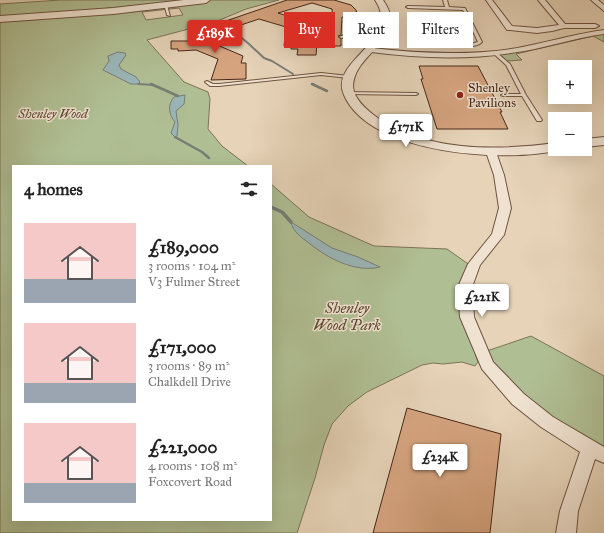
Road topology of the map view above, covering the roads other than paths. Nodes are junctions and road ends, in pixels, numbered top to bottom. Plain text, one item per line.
1 (206, 0) edge
2 (379, 0) edge
3 (445, 0) edge
4 (489, 0) edge
5 (541, 0) edge
6 (594, 0) edge
7 (165, 5) junction
8 (408, 7) dead end
9 (447, 8) junction
10 (604, 8) edge
11 (385, 12) edge
12 (465, 12) edge
13 (169, 15) dead end
14 (0, 19) edge
15 (563, 26) junction
16 (473, 28) edge
17 (521, 29) junction
18 (604, 29) edge
19 (541, 44) junction
20 (473, 45) edge
21 (371, 50) joint
22 (495, 52) junction
23 (348, 77) junction
24 (207, 82) dead end
25 (348, 93) junction
26 (416, 94) dead end
27 (503, 95) dead end
28 (524, 95) junction
29 (539, 120) dead end
30 (604, 141) edge
31 (592, 143) edge
32 (548, 148) edge
33 (491, 152) junction
34 (597, 452) edge
35 (566, 533) edge

1 - 7 street
2 - 11 street
3 - 9 lane
4 - 17 street
5 - 15 street
6 - 10 street
7 - 13 lane
7 - 14 street
8 - 9 lane
9 - 12 lane
15 - 17 street
15 - 18 street
16 - 20 lane
17 - 19 street
18 - 19 street
19 - 22 street
21 - 22 street
21 - 23 street
22 - 28 lane
23 - 24 lane
23 - 25 street
25 - 26 lane
25 - 33 street
27 - 28 lane
28 - 29 lane
30 - 31 street
32 - 33 street
33 - 34 street
34 - 35 street

